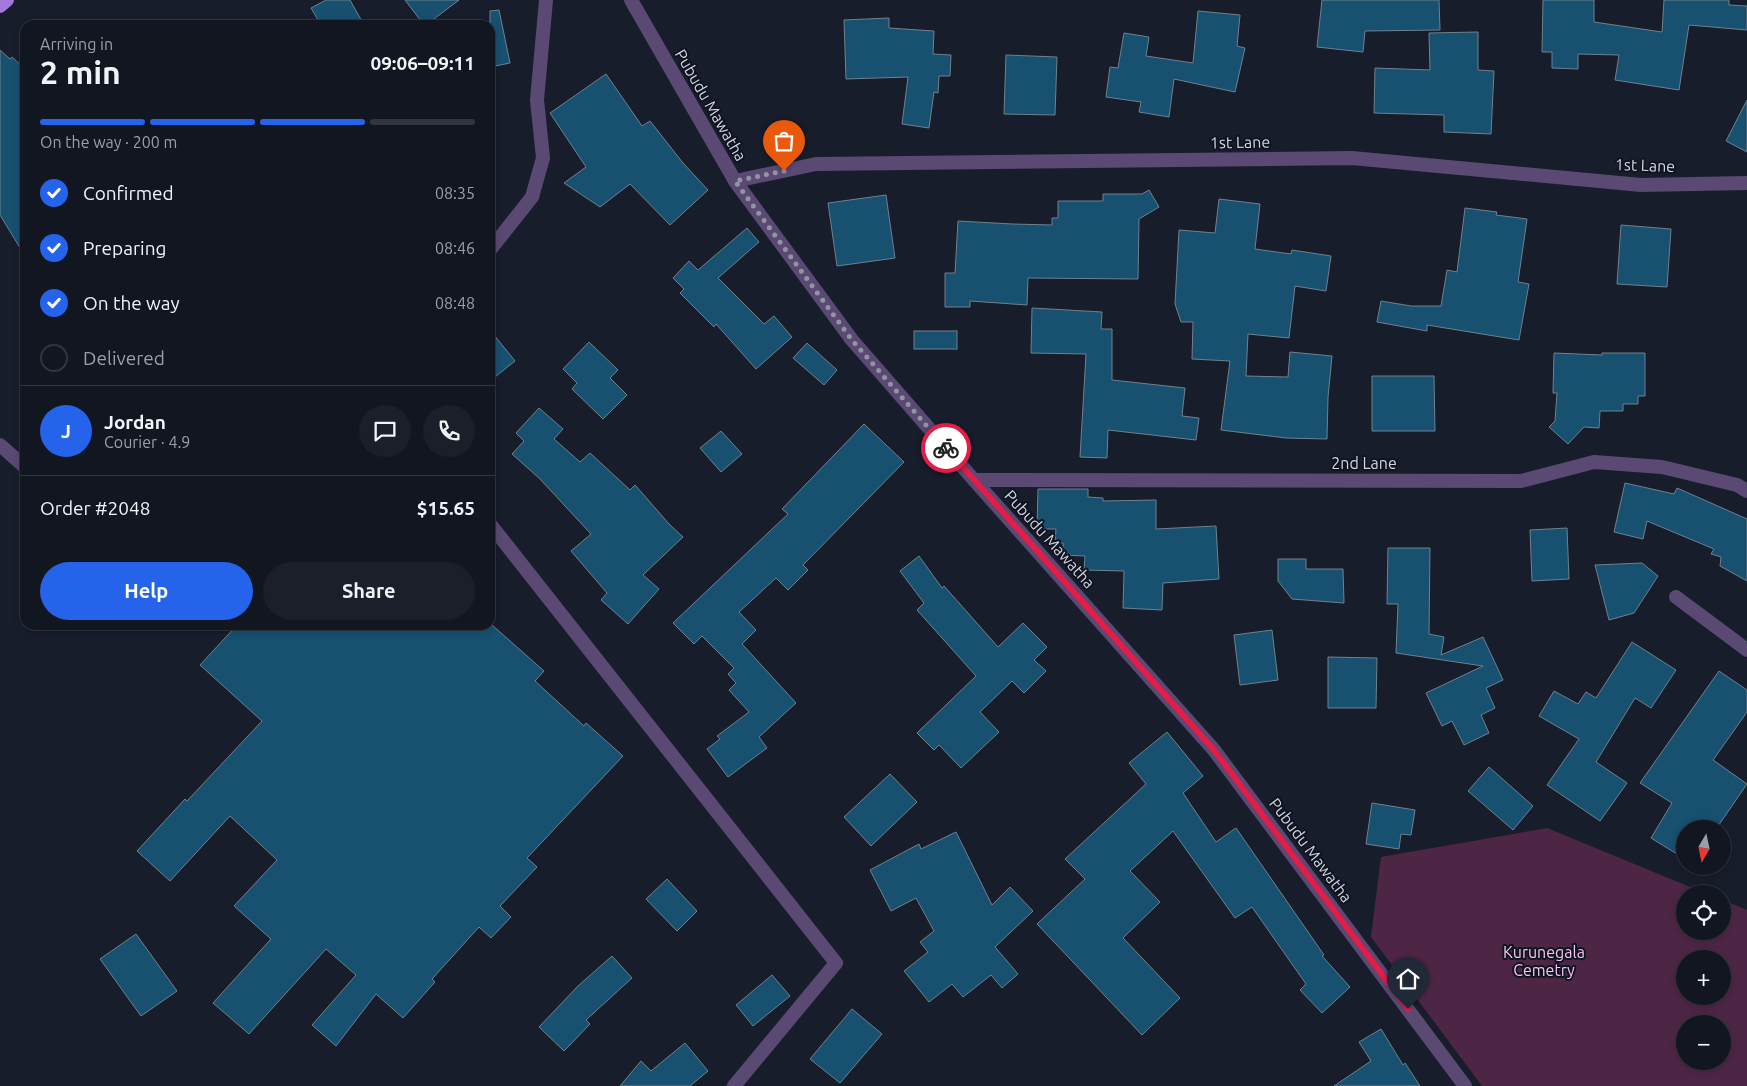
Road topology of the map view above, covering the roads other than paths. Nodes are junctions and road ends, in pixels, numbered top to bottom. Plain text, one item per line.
1 (7, 0) edge
2 (546, 0) edge
3 (631, 0) edge
4 (0, 6) edge
5 (735, 181) junction
6 (1747, 183) edge
7 (495, 244) edge
8 (0, 444) edge
9 (20, 462) edge
10 (974, 480) junction
11 (1747, 491) edge
12 (495, 530) edge
13 (1676, 597) dead end
14 (1747, 650) edge
15 (734, 1086) edge
16 (1465, 1086) edge

1 - 4 highway
2 - 7 street
3 - 5 street, Pubudu Mawatha
5 - 6 street, 1st Lane
5 - 10 street, Pubudu Mawatha
8 - 9 street
10 - 11 street, 2nd Lane
10 - 16 street, Pubudu Mawatha
12 - 15 street
13 - 14 street

